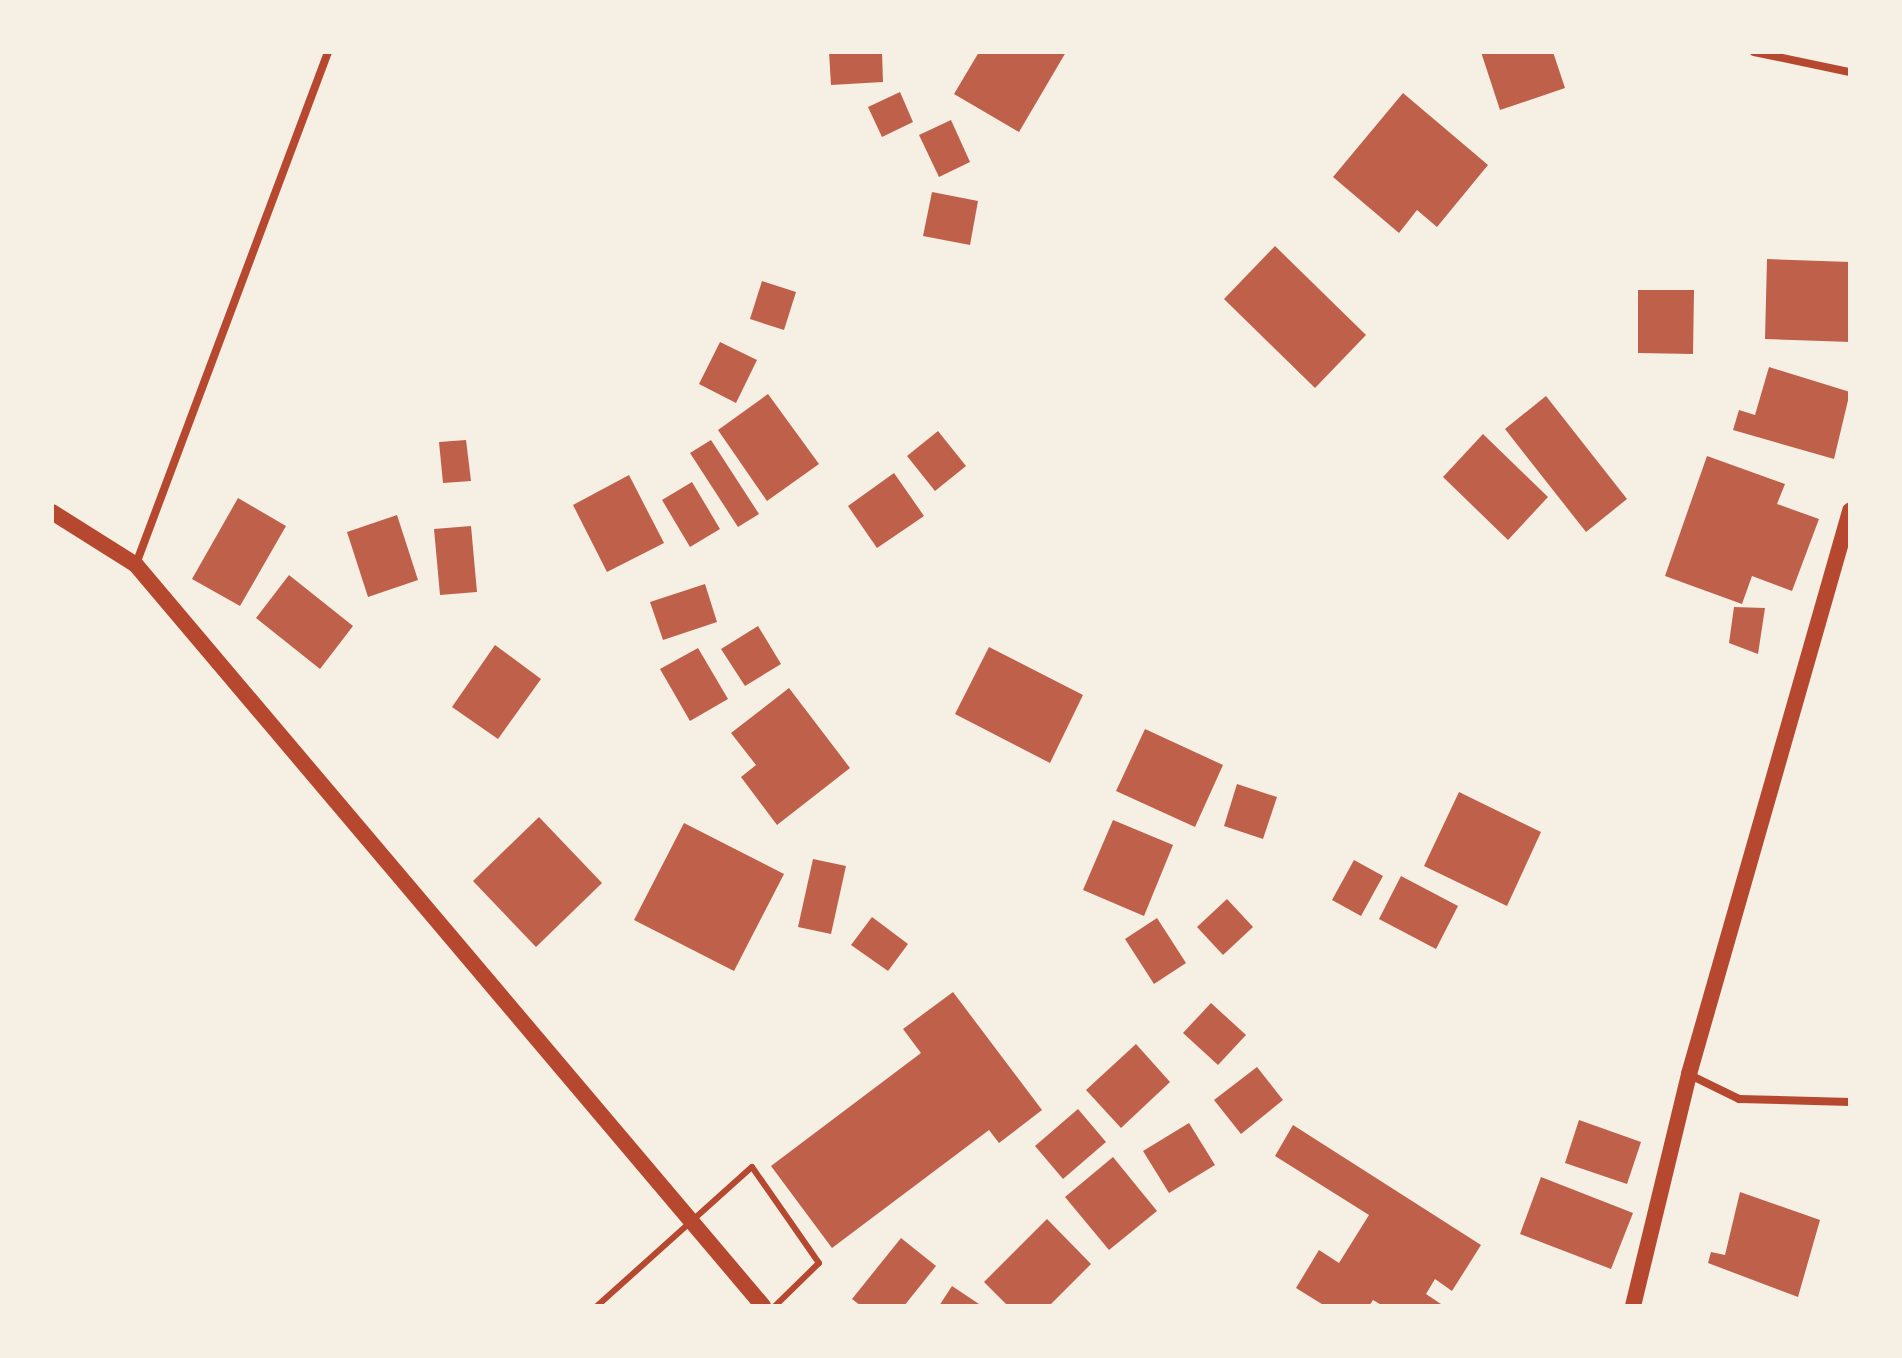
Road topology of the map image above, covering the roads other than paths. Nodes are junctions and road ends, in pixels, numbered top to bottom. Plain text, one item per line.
1 (328, 52) edge
2 (1754, 52) edge
3 (1850, 72) edge
4 (1850, 511) edge
5 (52, 512) edge
6 (136, 565) junction
7 (1689, 1074) junction
8 (1850, 1102) edge
9 (694, 1222) junction
10 (597, 1306) edge
11 (763, 1306) edge
12 (775, 1306) edge
13 (1633, 1306) edge

1 - 6 street
2 - 3 street
4 - 7 main road
5 - 6 main road
6 - 9 main road
7 - 8 street
7 - 13 main road
9 - 10 lane
9 - 11 main road
9 - 12 lane

